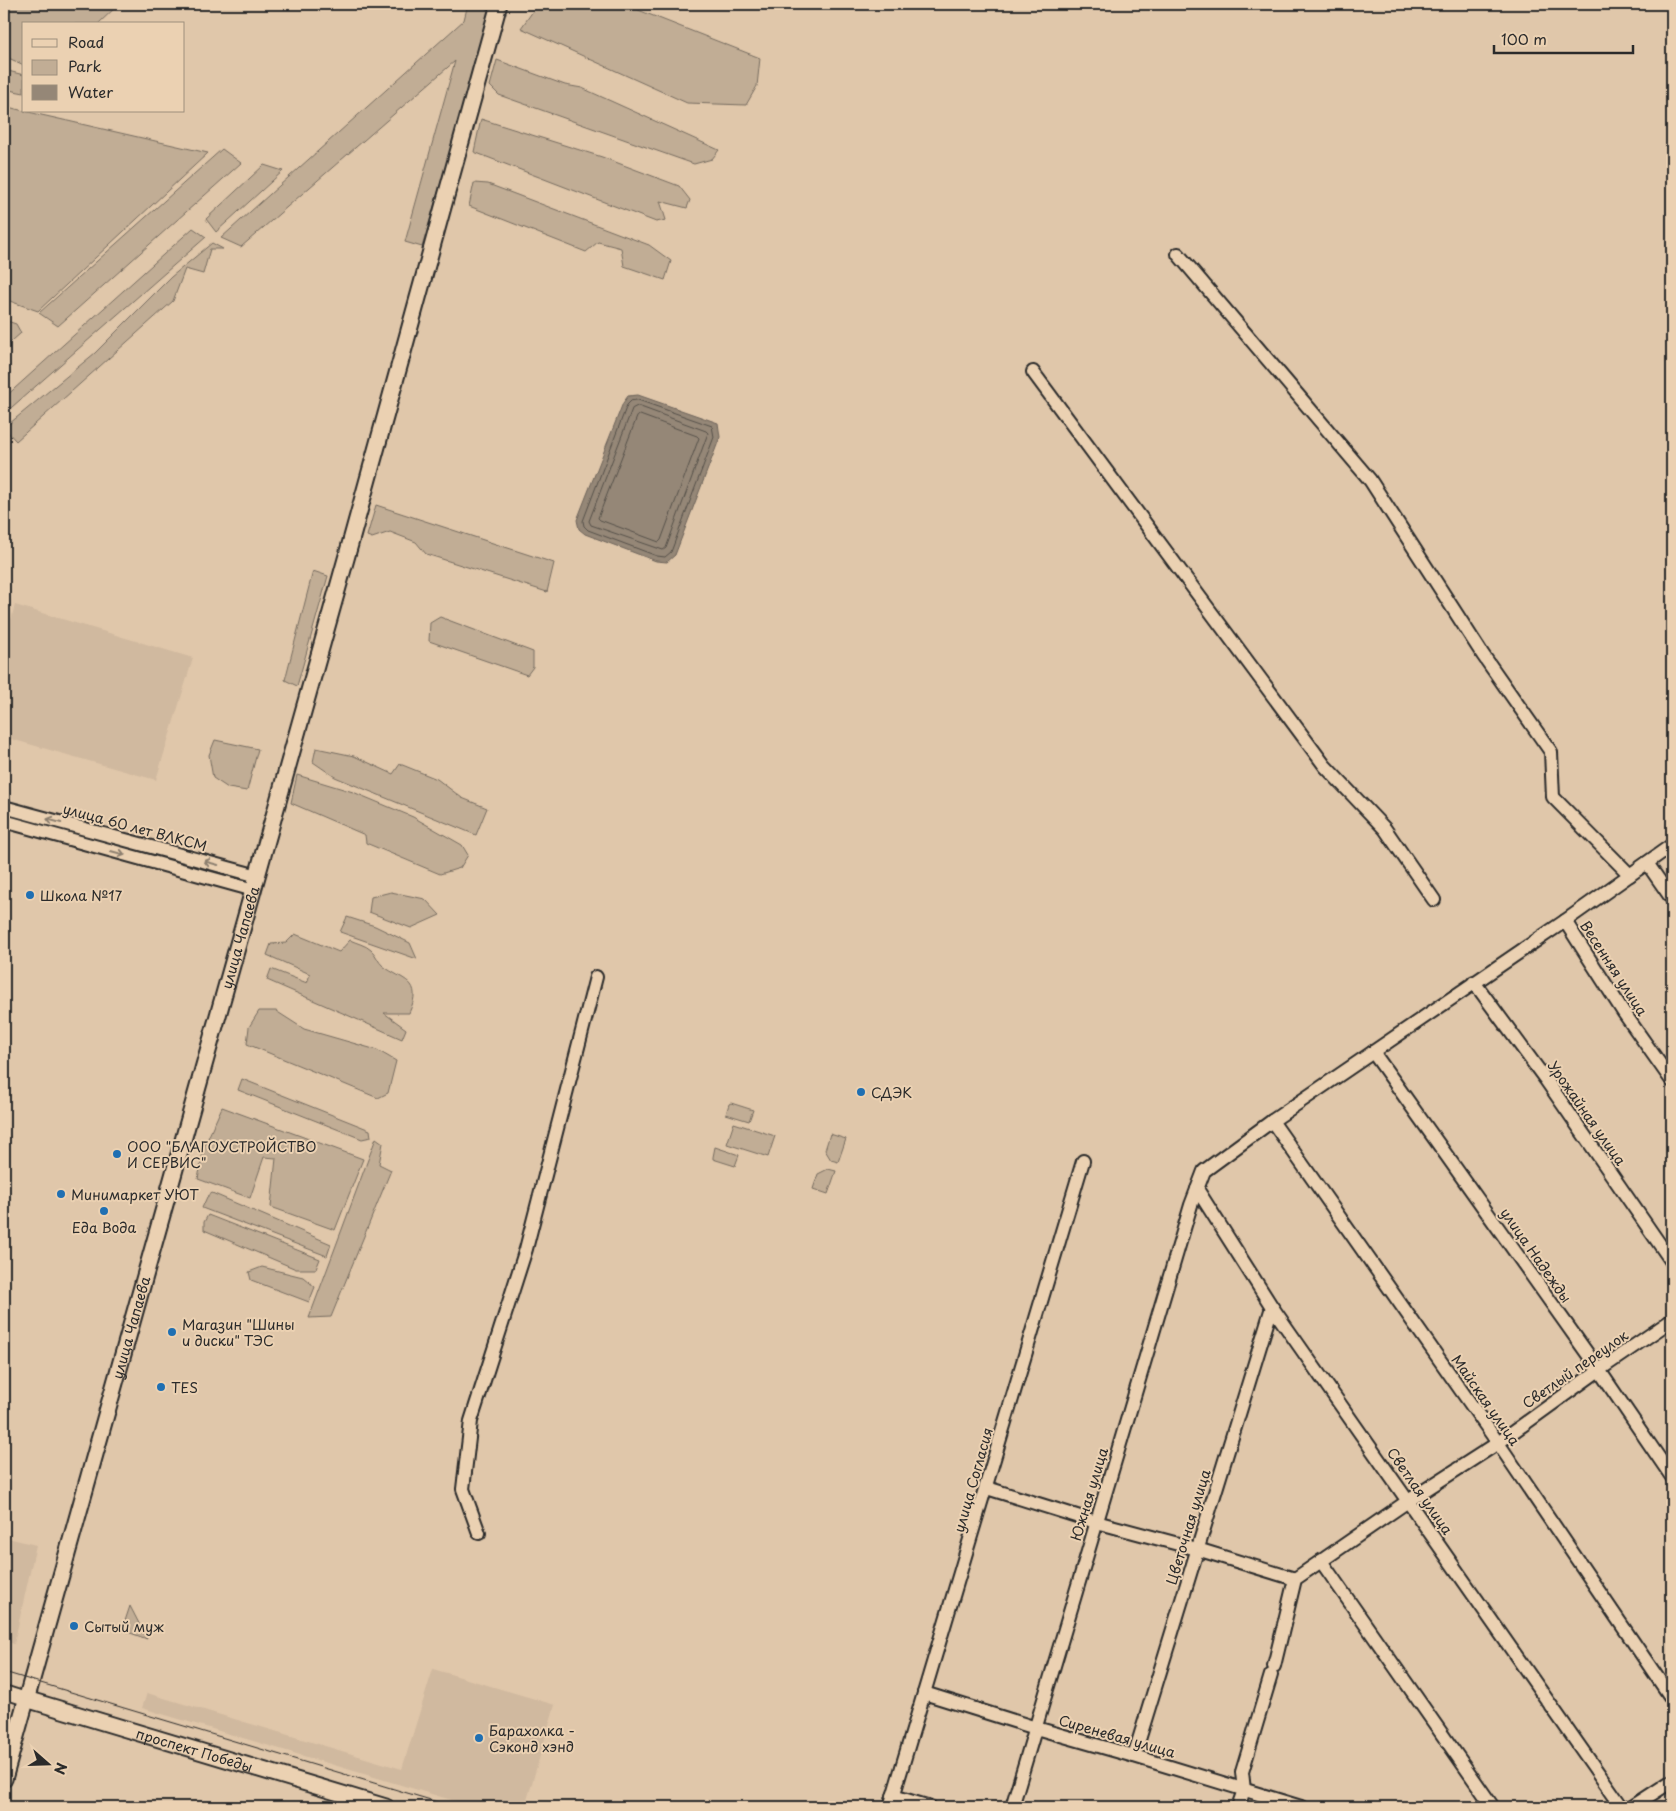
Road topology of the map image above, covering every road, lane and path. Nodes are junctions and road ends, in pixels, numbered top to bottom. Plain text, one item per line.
1 (499, 4) edge
2 (1178, 254) dead end
3 (1033, 372) dead end
4 (4, 807) edge
5 (4, 821) edge
6 (1672, 845) edge
7 (1647, 863) junction
8 (1630, 875) junction
9 (256, 883) junction
10 (1672, 899) edge
11 (1434, 900) dead end
12 (1565, 921) junction
13 (596, 977) dead end
14 (1474, 982) junction
15 (1372, 1052) junction
16 (1672, 1081) edge
17 (1272, 1121) junction
18 (1083, 1161) dead end
19 (1197, 1189) junction
20 (1672, 1262) edge
21 (1272, 1308) junction
22 (1672, 1320) edge
23 (1599, 1370) junction
24 (1498, 1443) junction
25 (1672, 1477) edge
26 (987, 1488) junction
27 (1408, 1500) junction
28 (1096, 1522) junction
29 (479, 1533) dead end
30 (1197, 1549) junction
31 (1321, 1561) junction
32 (1295, 1579) junction
33 (4, 1692) edge
34 (924, 1693) junction
35 (26, 1699) junction
36 (1672, 1699) edge
37 (1036, 1728) junction
38 (1134, 1756) junction
39 (4, 1779) edge
40 (1672, 1781) edge
41 (1244, 1790) junction
42 (891, 1801) edge
43 (386, 1807) edge
44 (930, 1807) edge
45 (1012, 1807) edge
46 (1238, 1807) edge
47 (1302, 1807) edge
48 (1493, 1807) edge
49 (1622, 1807) edge
50 (1632, 1807) edge

1 - 9 main road, улица Чапаева
2 - 8 street
3 - 11 street
9 -> 4 street, улица 60 лет ВЛКСМ
5 -> 9 street, улица 60 лет ВЛКСМ
6 - 7 street, Южная улица
7 - 8 street, Южная улица
7 - 10 street
8 - 12 street, Южная улица
9 - 35 main road, улица Чапаева
12 - 14 street, Южная улица
12 - 16 street, Весенняя улица
13 - 29 street
14 - 15 street, Южная улица
14 - 20 street, Урожайная улица
15 - 17 street, Южная улица
15 - 23 street, улица Надежды
17 - 19 street, Южная улица
17 - 24 street, Майская улица
18 - 26 street, улица Согласия
19 - 21 street, Светлая улица
19 - 28 street, Южная улица
21 - 27 street, Светлая улица
21 - 30 street, Цветочная улица
22 - 23 street, Светлый переулок
23 - 24 street, Светлый переулок
23 - 25 street, улица Надежды
24 - 27 street, Светлый переулок
24 - 36 street, Майская улица
26 - 28 street
26 - 34 street, улица Согласия
27 - 31 street, Светлый переулок
27 - 49 street, Светлая улица
28 - 30 street
28 - 37 street, Южная улица
30 - 32 street
30 - 38 street, Цветочная улица
31 - 32 street, Светлый переулок
31 - 48 street
32 - 41 street
33 - 35 street, проспект Победы
34 - 37 street, Сиреневая улица
34 - 42 street, улица Согласия
35 - 39 main road, улица Чапаева
35 - 43 main road, проспект Победы
37 - 38 street, Сиреневая улица
37 - 45 street, Южная улица
38 - 41 street, Сиреневая улица
40 - 50 street
41 - 46 street
41 - 47 street, Сиреневая улица
42 - 44 street

